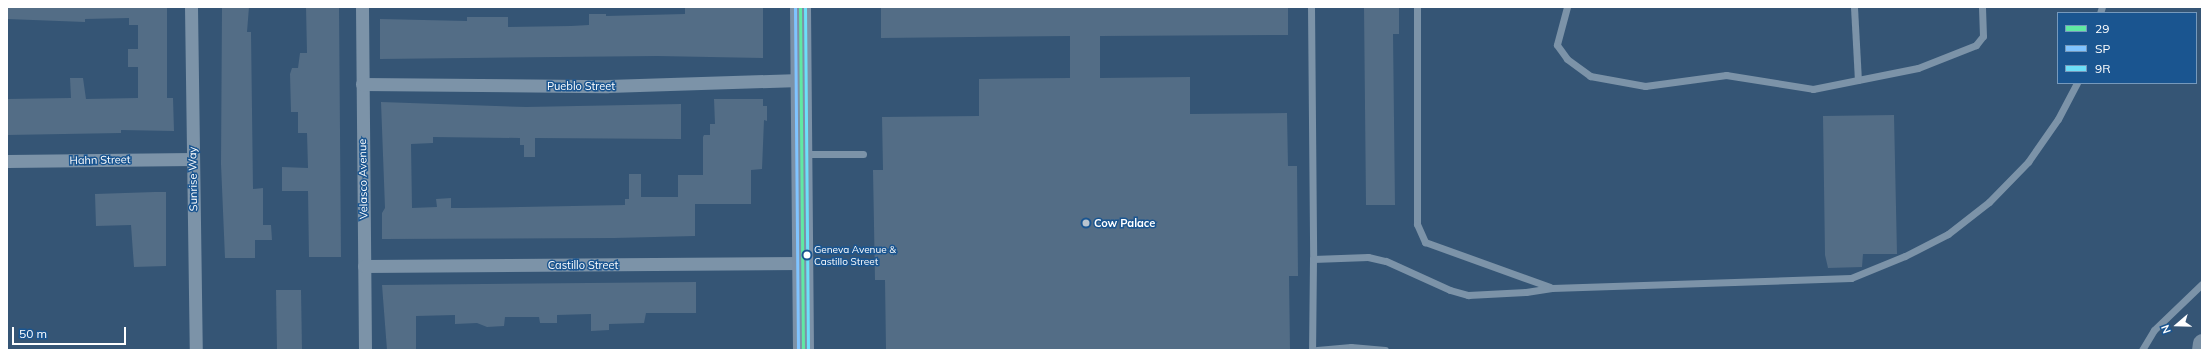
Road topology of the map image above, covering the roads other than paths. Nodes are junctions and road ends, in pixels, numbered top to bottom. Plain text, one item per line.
1 (191, 7) edge
2 (362, 7) edge
3 (800, 7) edge
4 (1311, 7) edge
5 (1417, 7) edge
6 (1567, 7) edge
7 (1854, 7) edge
8 (1982, 7) edge
9 (800, 80) junction
10 (1858, 80) junction
11 (362, 84) junction
12 (2076, 84) edge
13 (801, 154) junction
14 (863, 154) dead end
15 (193, 159) junction
16 (7, 162) edge
17 (1313, 259) junction
18 (802, 264) junction
19 (364, 266) junction
20 (2202, 284) edge
21 (1552, 288) junction
22 (2202, 343) edge
23 (196, 350) edge
24 (365, 350) edge
25 (803, 350) edge
26 (1312, 350) edge
27 (1317, 350) edge
28 (1385, 350) edge
29 (2142, 350) edge
30 (2200, 350) edge

1 - 15 street, Sunrise Way
2 - 11 street, Velasco Avenue
3 - 9 main road
4 - 17 lane
5 - 21 lane
6 - 10 lane
7 - 10 lane
8 - 10 lane
9 - 11 street, Pueblo Street
9 - 13 main road
11 - 19 street, Velasco Avenue
12 - 21 lane
13 - 14 lane
13 - 18 main road
15 - 16 street, Hahn Street
15 - 23 street, Sunrise Way
17 - 21 lane
17 - 26 lane
18 - 19 street, Castillo Street
18 - 25 main road
19 - 24 street, Velasco Avenue
20 - 29 lane
22 - 30 street
27 - 28 lane

